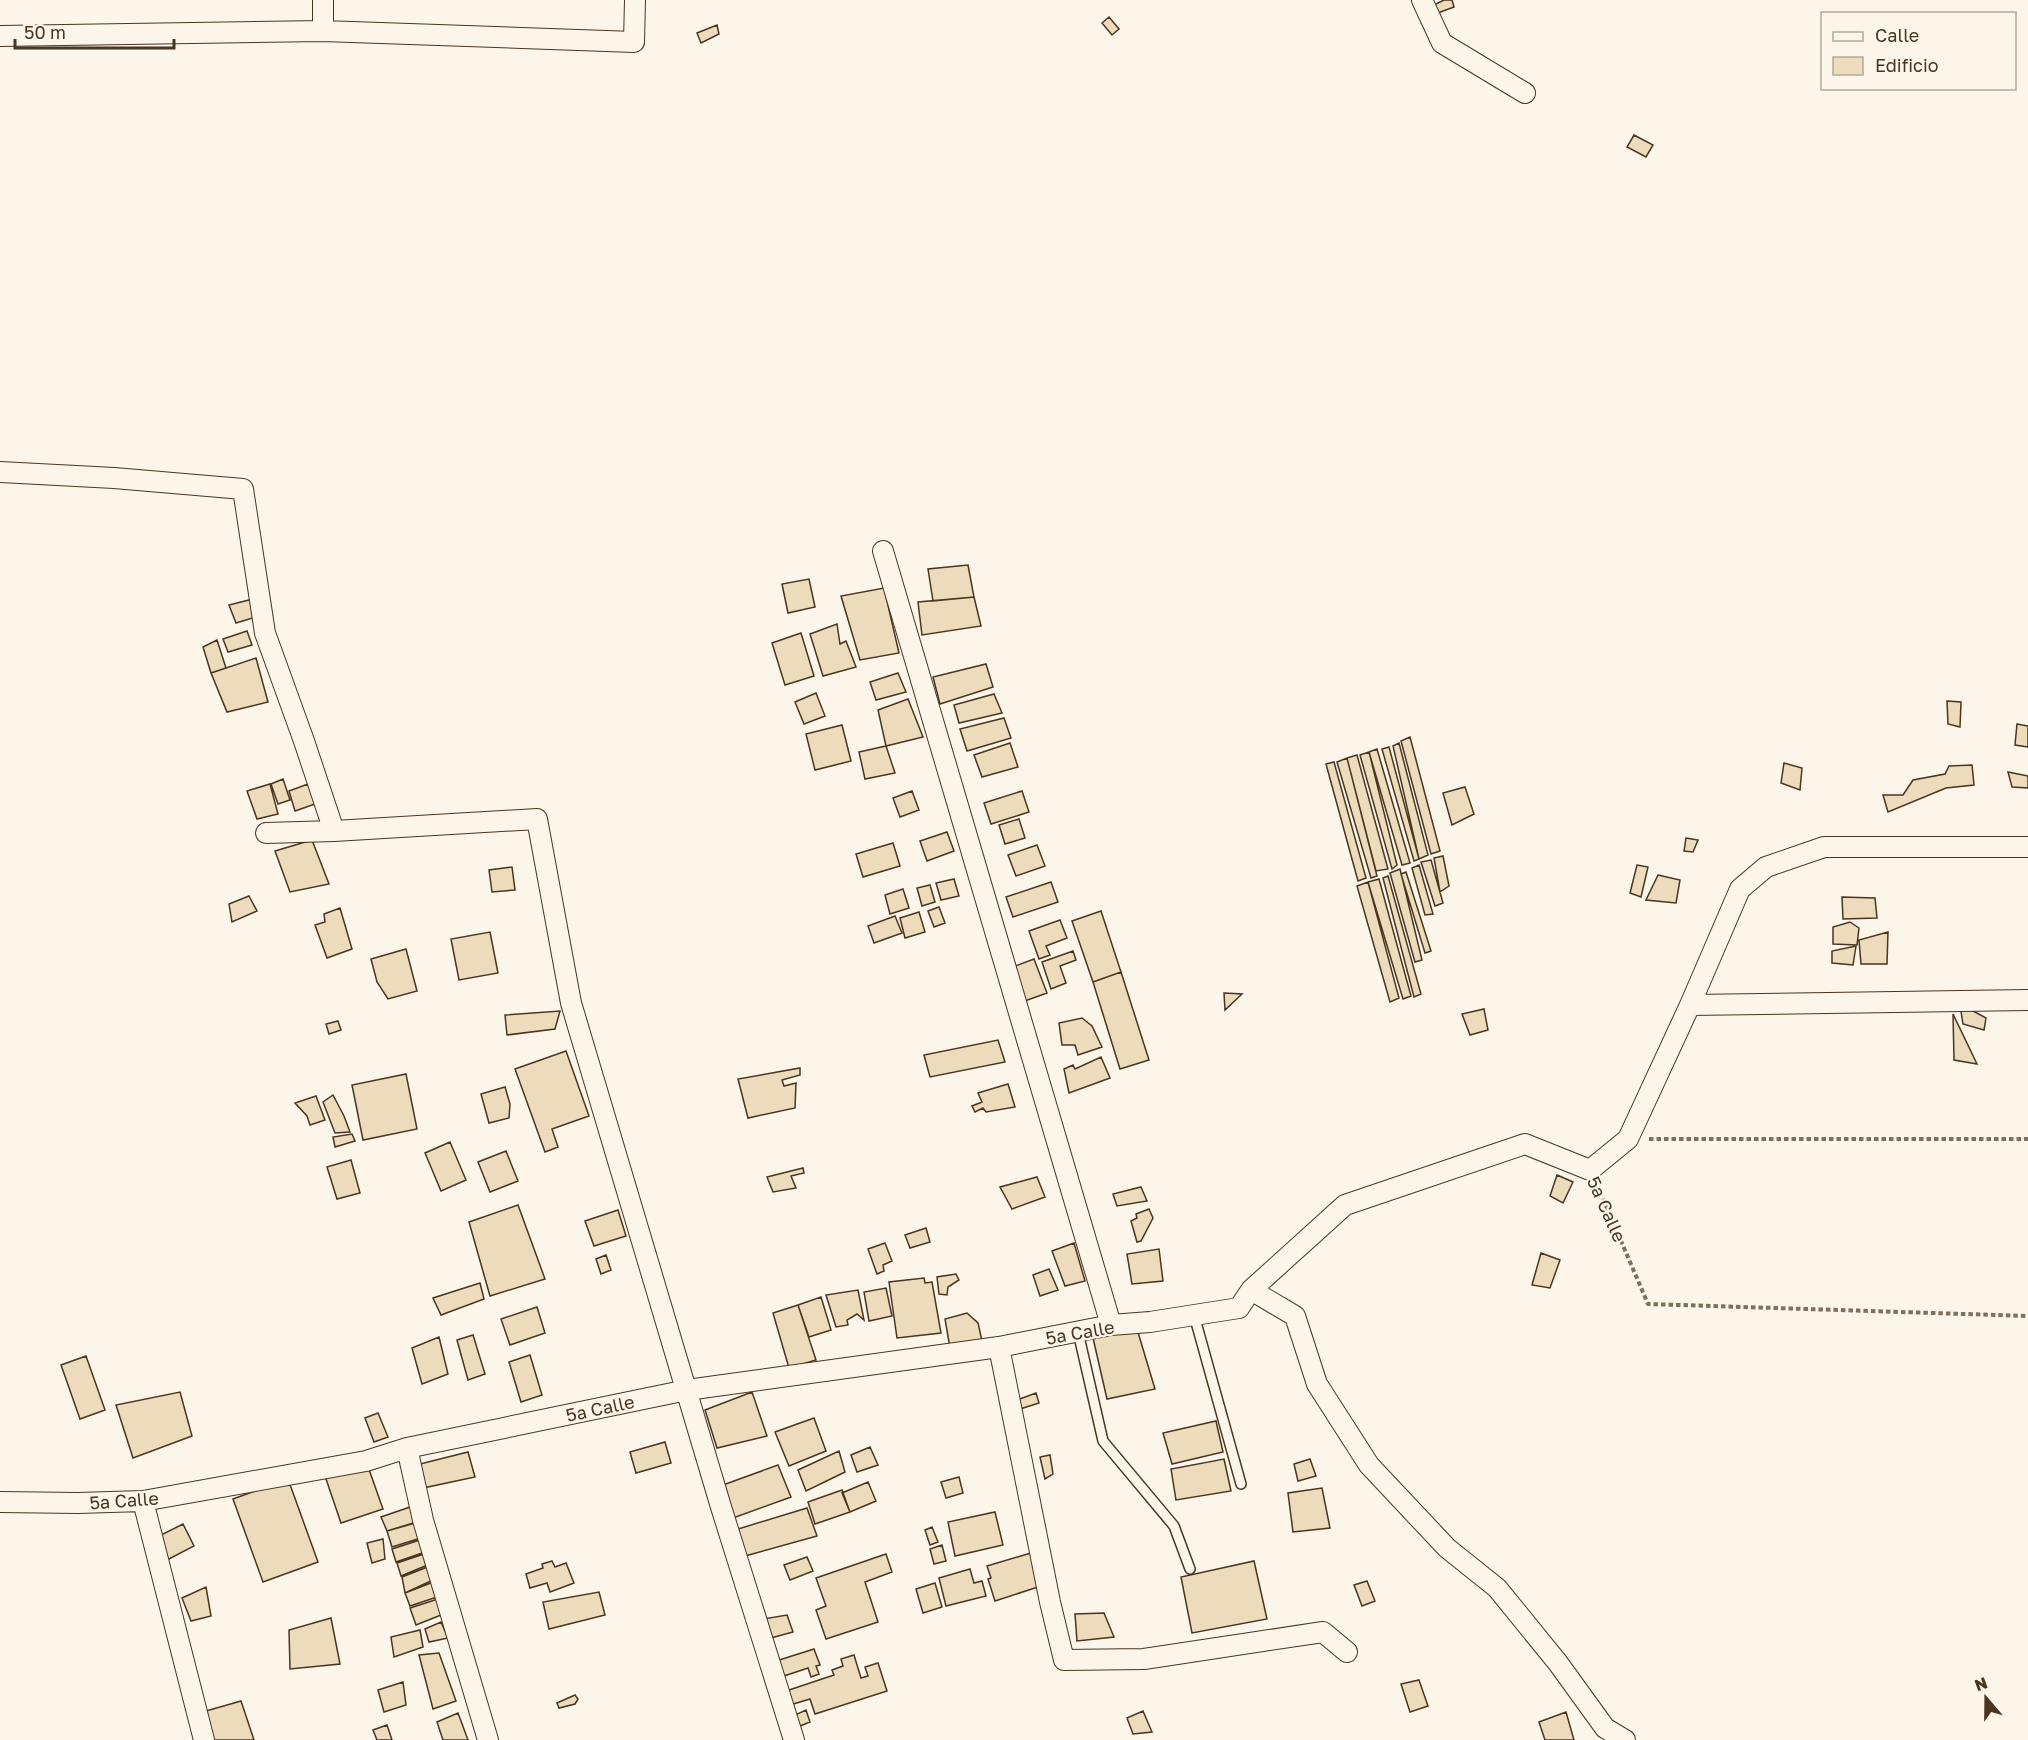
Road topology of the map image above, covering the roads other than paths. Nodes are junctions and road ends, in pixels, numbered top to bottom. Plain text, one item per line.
1 (323, 0) edge
2 (635, 0) edge
3 (1422, 0) edge
4 (323, 31) junction
5 (0, 36) edge
6 (1525, 93) dead end
7 (0, 472) edge
8 (883, 551) dead end
9 (334, 831) junction
10 (266, 833) dead end
11 (2028, 847) edge
12 (2028, 1000) edge
13 (1690, 1005) junction
14 (1251, 1290) junction
15 (1194, 1315) junction
16 (1110, 1325) junction
17 (1078, 1332) junction
18 (999, 1347) junction
19 (687, 1390) junction
20 (407, 1448) junction
21 (1241, 1484) dead end
22 (0, 1502) edge
23 (143, 1502) junction
24 (1190, 1569) dead end
25 (1347, 1652) dead end
26 (204, 1740) edge
27 (488, 1740) edge
28 (794, 1740) edge
29 (1624, 1740) edge

1 - 4 street
2 - 4 street
3 - 6 street
4 - 5 street
7 - 9 street
8 - 16 street
9 - 10 street
9 - 19 street
11 - 13 street
12 - 13 street
13 - 14 street, 5a Calle
14 - 15 street, 5a Calle
14 - 29 street
15 - 16 street, 5a Calle
15 - 21 lane
16 - 17 street, 5a Calle
17 - 18 street, 5a Calle
17 - 24 lane
18 - 19 street, 5a Calle
18 - 25 street
19 - 20 street, 5a Calle
19 - 28 street
20 - 23 street, 5a Calle
20 - 27 street
22 - 23 street, 5a Calle
23 - 26 street

